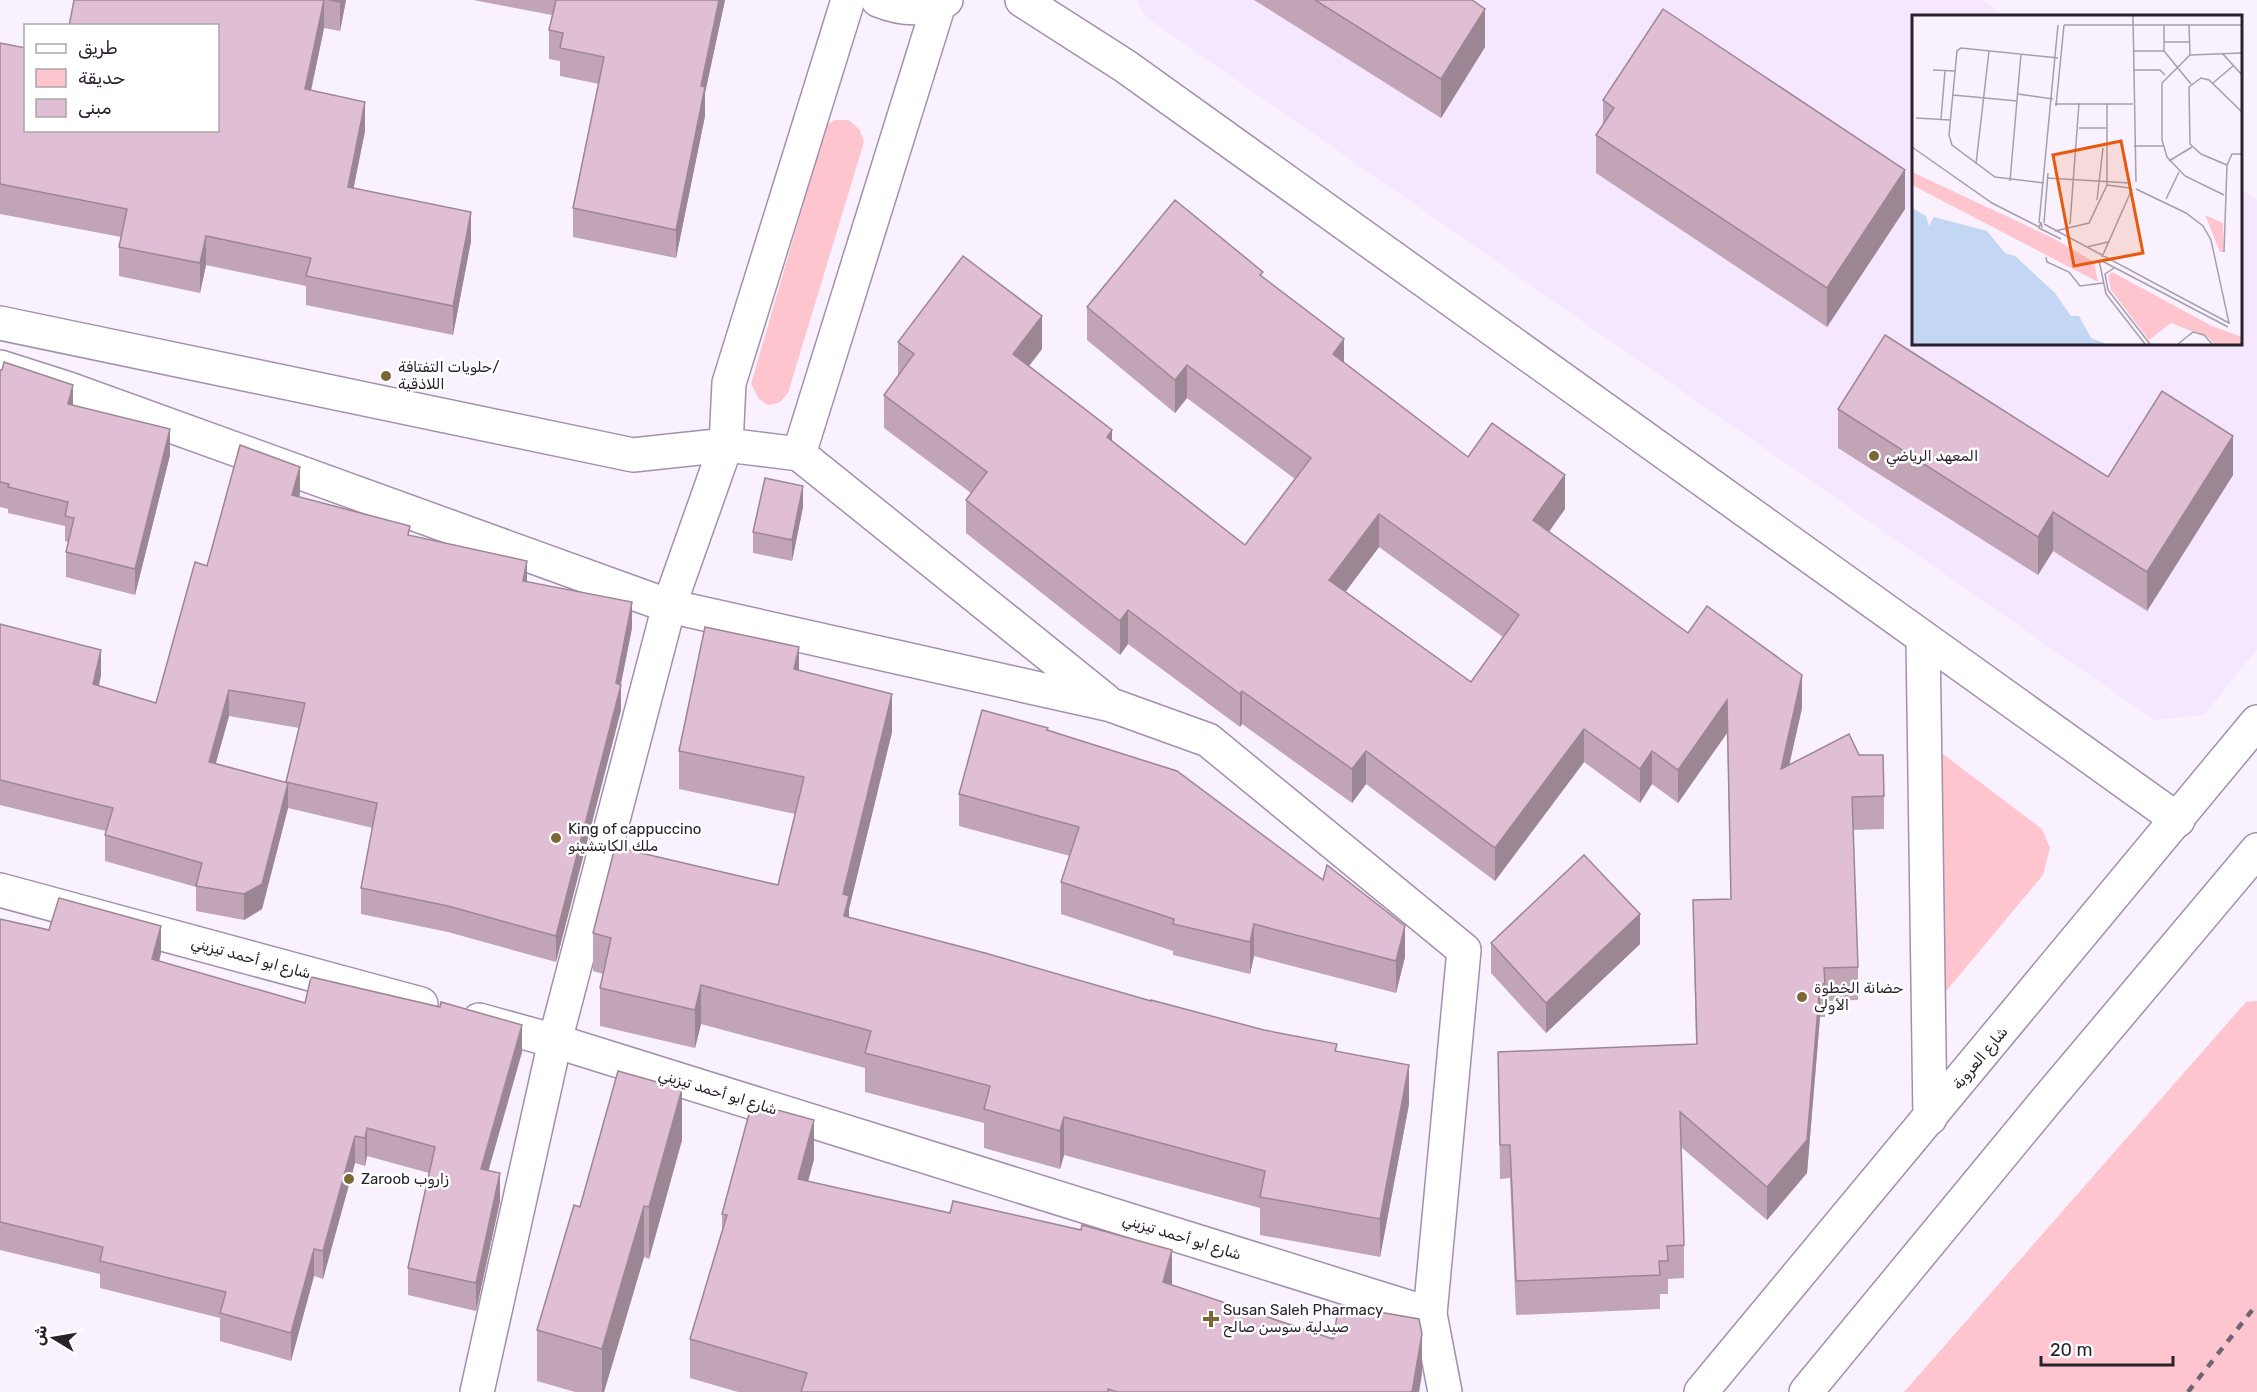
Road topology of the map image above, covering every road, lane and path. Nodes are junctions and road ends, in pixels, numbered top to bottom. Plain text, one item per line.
1 (848, 0) edge
2 (878, 0) edge
3 (1022, 0) edge
4 (942, 2) edge
5 (0, 323) edge
6 (0, 367) edge
7 (726, 445) junction
8 (799, 454) junction
9 (669, 606) junction
10 (1923, 638) junction
11 (1112, 705) junction
12 (2257, 722) edge
13 (2178, 820) junction
14 (2257, 850) edge
15 (2244, 880) edge
16 (0, 890) edge
17 (555, 1041) junction
18 (1930, 1118) junction
19 (1430, 1314) junction
20 (477, 1392) edge
21 (1445, 1392) edge
22 (1701, 1392) edge
23 (1806, 1392) edge

1 - 7 street
2 - 4 street
3 - 10 street
4 - 8 street
5 - 7 street
6 - 9 street
7 - 8 street
7 - 9 street
8 - 11 street
9 - 11 street
9 - 17 street
10 - 13 street
10 - 18 street
11 - 19 street
12 - 13 street, شارع العروبة
13 - 18 street, شارع العروبة
14 - 15 street
15 - 23 street
16 - 17 street, شارع ابو أحمد تيزيني
17 - 19 street, شارع ابو أحمد تيزيني
17 - 20 street
18 - 22 street, شارع العروبة
19 - 21 street

